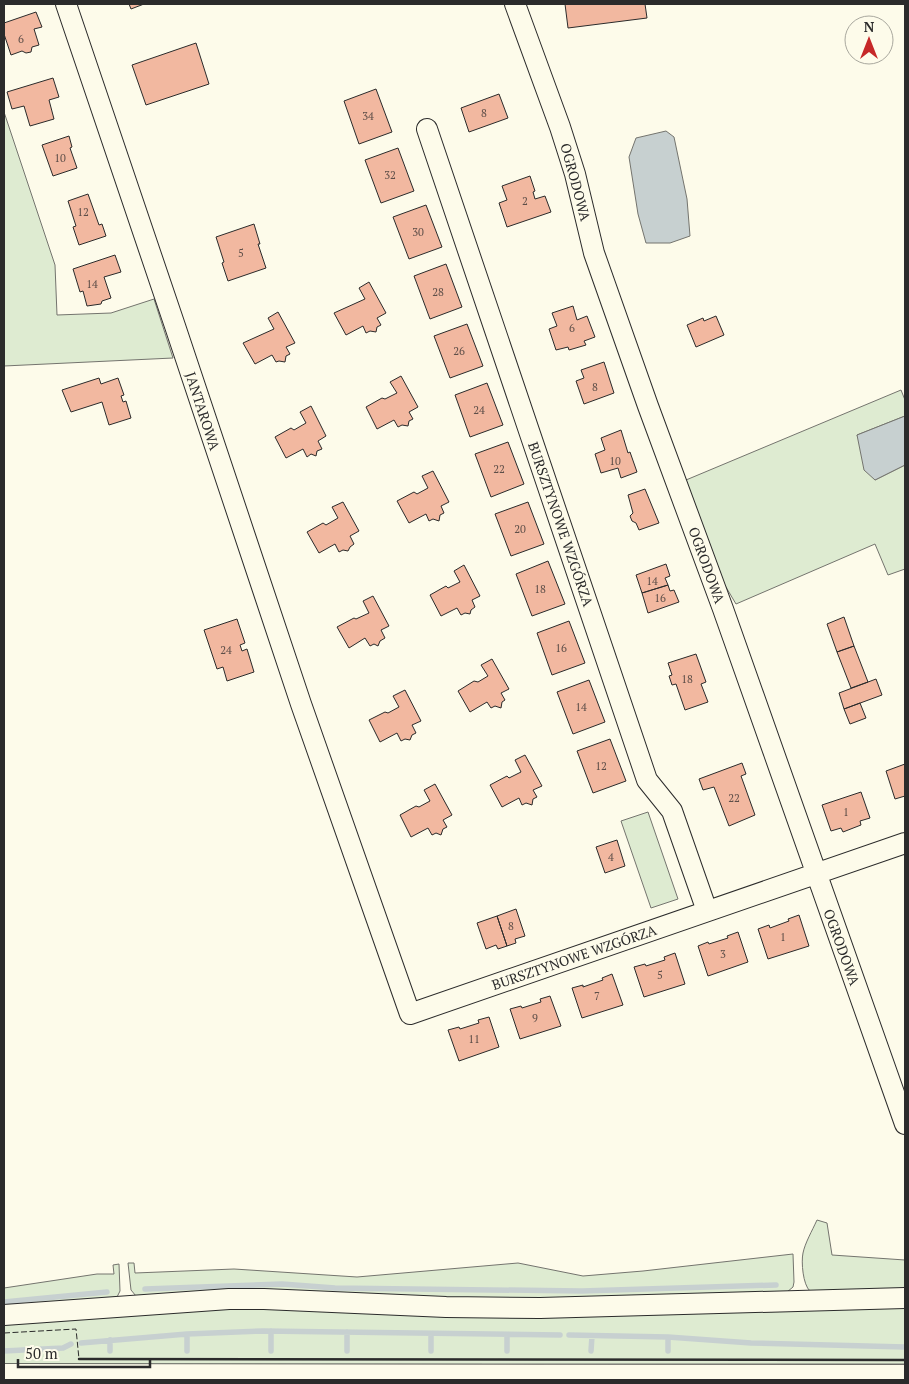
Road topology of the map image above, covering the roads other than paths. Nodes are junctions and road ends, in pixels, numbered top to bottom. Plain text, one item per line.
1 (66, 4) edge
2 (515, 4) edge
3 (427, 129) dead end
4 (905, 843) edge
5 (816, 873) junction
6 (707, 911) junction
7 (441, 1003) joint
8 (905, 1124) edge
9 (905, 1298) edge
10 (4, 1315) edge
11 (4, 1378) edge
12 (905, 1379) edge

1 - 7 street, JANTAROWA
2 - 5 street, OGRODOWA
3 - 6 street, BURSZTYNOWE WZGÓRZA
4 - 5 street, BURSZTYNOWE WZGÓRZA
5 - 6 street, BURSZTYNOWE WZGÓRZA
5 - 8 street, OGRODOWA
6 - 7 street, BURSZTYNOWE WZGÓRZA
9 - 10 street
11 - 12 highway

